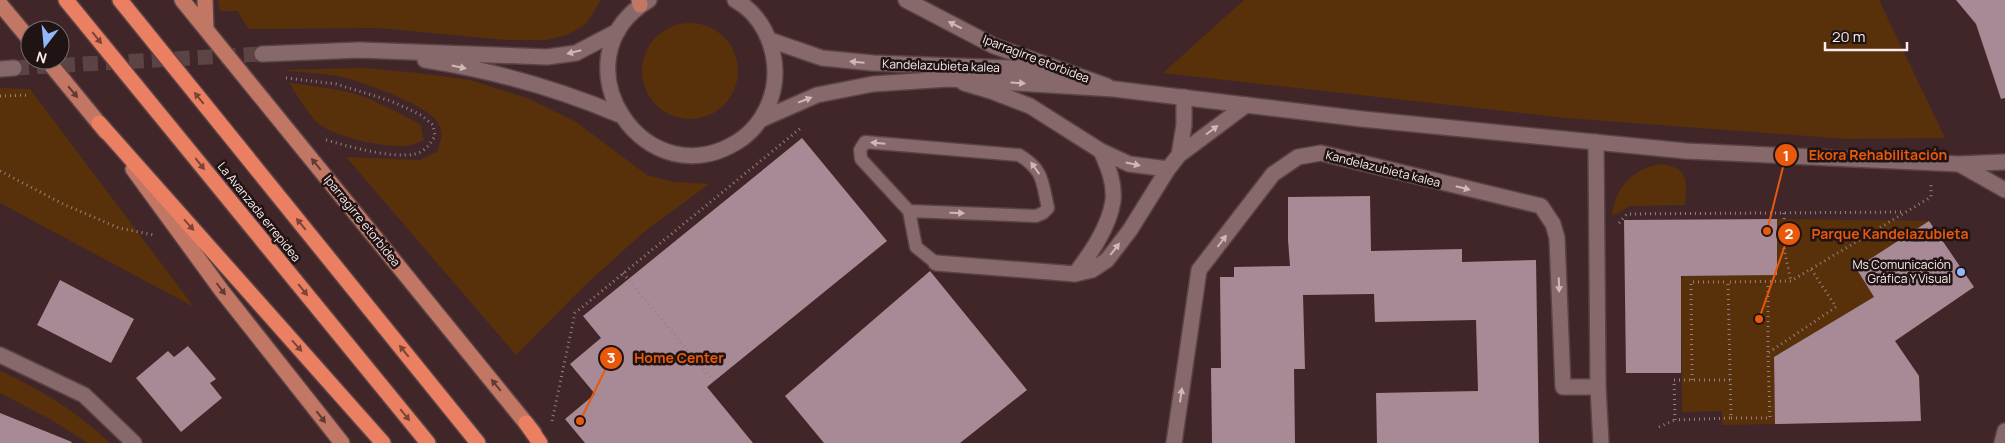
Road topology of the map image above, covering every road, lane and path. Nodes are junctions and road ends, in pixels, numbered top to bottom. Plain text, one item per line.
1 (66, 0) edge
2 (120, 0) edge
3 (182, 0) edge
4 (205, 0) edge
5 (735, 0) edge
6 (906, 0) edge
7 (643, 2) edge
8 (0, 4) edge
9 (20, 28) edge
10 (206, 29) junction
11 (618, 31) junction
12 (770, 40) junction
13 (359, 50) junction
14 (262, 54) tunnel mouth
15 (55, 70) edge
16 (286, 78) dead end
17 (948, 79) junction
18 (1114, 89) junction
19 (30, 95) dead end
20 (0, 96) edge
21 (1184, 97) junction
22 (1246, 105) junction
23 (620, 115) junction
24 (760, 120) junction
25 (99, 123) junction
26 (806, 125) dead end
27 (286, 128) junction
28 (1596, 142) junction
29 (1100, 151) junction
30 (1179, 155) junction
31 (1933, 162) junction
32 (2005, 162) edge
33 (1959, 164) junction
34 (1168, 169) junction
35 (0, 171) edge
36 (2005, 190) edge
37 (909, 211) junction
38 (1905, 212) junction
39 (1784, 213) junction
40 (1618, 231) dead end
41 (186, 242) junction
42 (936, 263) joint
43 (1811, 269) junction
44 (623, 273) junction
45 (1075, 274) junction
46 (1791, 281) junction
47 (1728, 282) junction
48 (1768, 282) junction
49 (1768, 353) junction
50 (0, 355) edge
51 (1692, 380) junction
52 (1730, 380) junction
53 (714, 382) dead end
54 (1598, 387) junction
55 (1731, 418) junction
56 (1675, 420) junction
57 (526, 423) joint
58 (551, 424) dead end
59 (1659, 427) dead end
60 (2005, 430) edge
61 (134, 443) edge
62 (342, 443) edge
63 (383, 443) edge
64 (428, 443) edge
65 (478, 443) edge
66 (541, 443) edge
67 (1174, 443) edge
68 (1601, 443) edge
69 (2002, 443) edge

1 -> 64 highway, La Avanzada errepidea
65 -> 2 highway, La Avanzada errepidea
3 - 10 main road, Iparragirre etorbidea
4 - 10 main road
5 - 12 street
18 -> 6 street, Iparragirre etorbidea
7 - 11 street
8 - 9 main road
10 - 27 main road, Iparragirre etorbidea
11 -> 13 street
11 - 23 street
18 -> 12 street, Kandelazubieta kalea
12 - 24 street
13 - 14 street
13 -> 23 street
15 -> 25 main road
16 - 27 path
17 -> 18 street, Kandelazubieta kalea
24 -> 17 street, Kandelazubieta kalea
17 - 29 street
18 - 21 street, Kandelazubieta kalea
19 - 20 path
21 - 22 street, Kandelazubieta kalea
21 - 30 street
22 - 28 street, Kandelazubieta kalea
30 -> 22 street
23 - 24 street
25 - 41 main road
25 -> 63 highway
26 - 44 path
57 -> 27 main road, Iparragirre etorbidea
28 - 31 street, Kandelazubieta kalea
28 - 54 street
29 -> 34 street
29 - 45 street
30 - 34 street
31 - 33 street, Kandelazubieta kalea
31 - 38 path
32 - 33 street, Kandelazubieta kalea
33 - 36 street, Kandelazubieta kalea
45 -> 34 street
35 - 41 path
37 -> 37 lane
37 - 42 lane
38 - 39 path
38 - 43 path
39 - 40 path
39 - 46 path
41 -> 62 main road
42 - 45 street
43 - 46 path
43 - 49 path
44 - 53 path
44 - 58 path
46 - 48 path
47 - 48 path
47 - 51 path
47 - 52 path
48 - 49 path
49 - 55 path
50 - 61 street
51 - 52 path
51 - 56 path
52 - 55 path
67 -> 54 street, Kandelazubieta kalea
54 - 68 street
55 - 56 path
56 - 59 path
57 - 66 highway
60 - 69 street

